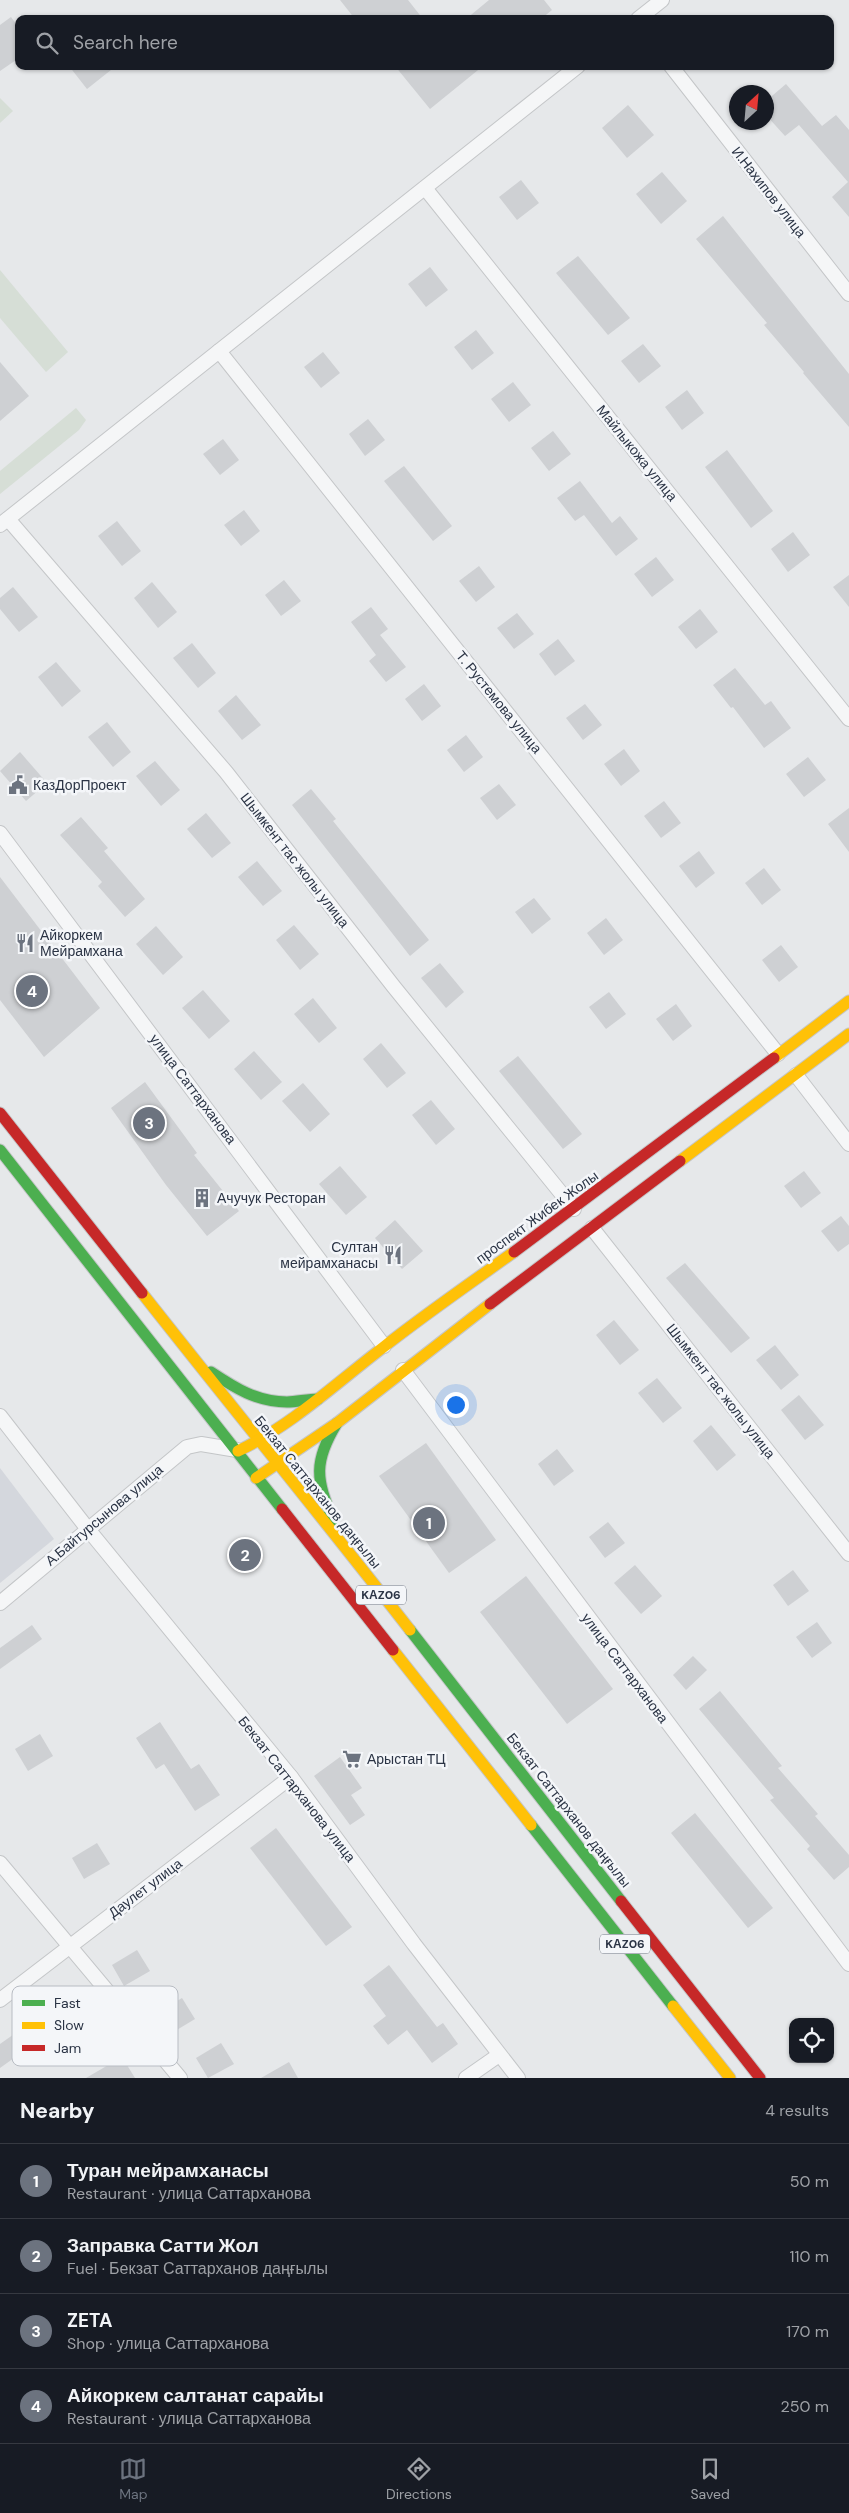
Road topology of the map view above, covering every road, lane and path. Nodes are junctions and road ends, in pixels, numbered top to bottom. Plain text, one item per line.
1 (662, 0) edge
2 (643, 15) edge
3 (573, 70) edge
4 (675, 70) edge
5 (425, 188) junction
6 (849, 294) edge
7 (219, 351) junction
8 (4, 522) edge
9 (849, 719) edge
10 (0, 833) edge
11 (849, 1001) edge
12 (849, 1034) edge
13 (778, 1054) junction
14 (796, 1075) junction
15 (0, 1113) edge
16 (849, 1144) edge
17 (0, 1150) edge
18 (574, 1209) junction
19 (592, 1228) junction
20 (384, 1346) junction
21 (197, 1363) junction
22 (402, 1370) junction
23 (318, 1399) junction
24 (0, 1416) edge
25 (337, 1423) junction
26 (260, 1442) junction
27 (238, 1451) junction
28 (279, 1462) junction
29 (256, 1478) junction
30 (87, 1528) junction
31 (343, 1546) junction
32 (849, 1554) edge
33 (353, 1579) junction
34 (0, 1603) edge
35 (291, 1777) junction
36 (0, 1863) edge
37 (69, 1946) junction
38 (849, 1964) edge
39 (18, 1986) edge
40 (103, 1986) edge
41 (12, 1991) edge
42 (0, 2000) edge
43 (499, 2055) junction
44 (170, 2066) edge
45 (180, 2078) edge
46 (466, 2078) edge
47 (518, 2078) edge
48 (730, 2078) edge
49 (760, 2078) edge

1 - 2 street
3 - 5 street
4 - 6 street, И.Нахипов улица
5 - 7 street
5 - 9 street, Майлыкожа улица
7 - 8 street
7 - 13 street, Т. Рустемова улица
8 - 18 street, Шымкент тас жолы улица
10 - 20 street, улица Саттарханова
11 - 13 main road, проспект Жибек Жолы
12 - 14 main road
13 - 18 main road, проспект Жибек Жолы
14 - 16 street
14 - 19 main road
15 - 21 main road, Бекзат Саттарханов даңғылы / KАZ06
17 - 27 main road, Бекзат Саттарханов даңғылы / KАZ06
18 - 20 main road, проспект Жибек Жолы
19 - 22 main road
19 - 32 street, Шымкент тас жолы улица
20 - 23 main road, проспект Жибек Жолы
21 - 23 main road
21 - 26 main road, Бекзат Саттарханов даңғылы / KАZ06
22 - 25 main road
22 - 38 street, улица Саттарханова
23 - 26 main road, проспект Жибек Жолы
24 - 30 street, Бекзат Саттарханова улица
25 - 28 main road
25 - 31 main road
26 - 27 main road, проспект Жибек Жолы
26 - 28 main road, Бекзат Саттарханов даңғылы / KАZ06
27 - 29 main road, Бекзат Саттарханов даңғылы / KАZ06
27 - 30 street, А.Байтурсынова улица
28 - 29 main road
28 - 31 main road, Бекзат Саттарханов даңғылы / KАZ06
29 - 33 main road, Бекзат Саттарханов даңғылы / KАZ06
30 - 34 street, А.Байтурсынова улица
30 - 35 street, Бекзат Саттарханова улица
31 - 33 main road, Бекзат Саттарханов даңғылы / KАZ06
33 - 48 main road, Бекзат Саттарханов даңғылы / KАZ06
33 - 49 main road, Бекзат Саттарханов даңғылы / KАZ06
35 - 37 street, Даулет улица
35 - 43 street, Бекзат Саттарханова улица
36 - 37 street
37 - 39 street, Даулет улица
37 - 40 street
41 - 42 street, Даулет улица
43 - 46 street
43 - 47 street, Бекзат Саттарханова улица
44 - 45 street

